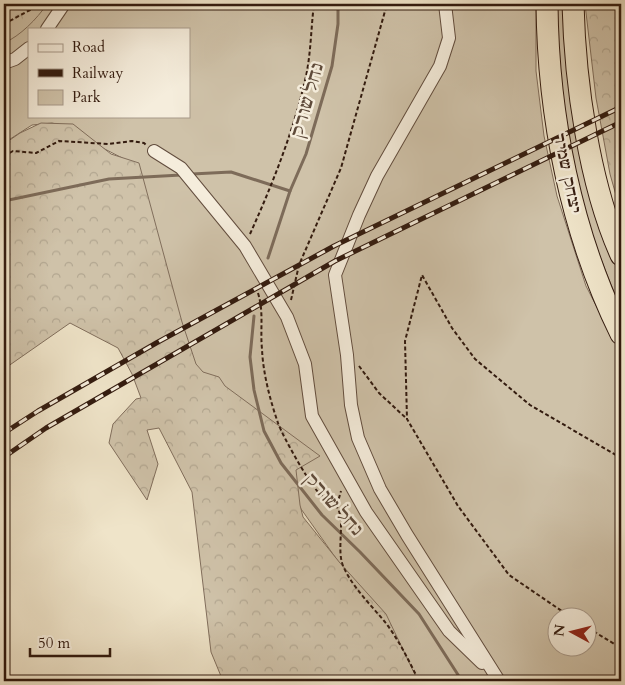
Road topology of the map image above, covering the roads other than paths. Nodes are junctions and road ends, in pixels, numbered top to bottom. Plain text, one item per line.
1 (64, 4) edge
2 (445, 4) edge
3 (547, 4) edge
4 (573, 4) edge
5 (48, 28) edge
6 (28, 49) edge
7 (4, 63) edge
8 (154, 151) road end
9 (621, 255) edge
10 (621, 334) edge
11 (498, 680) edge

1 - 5 street
2 - 11 street
3 - 10 highway, יצחק שמיר
4 - 9 highway, יצחק שמיר
6 - 7 street
8 - 11 street

